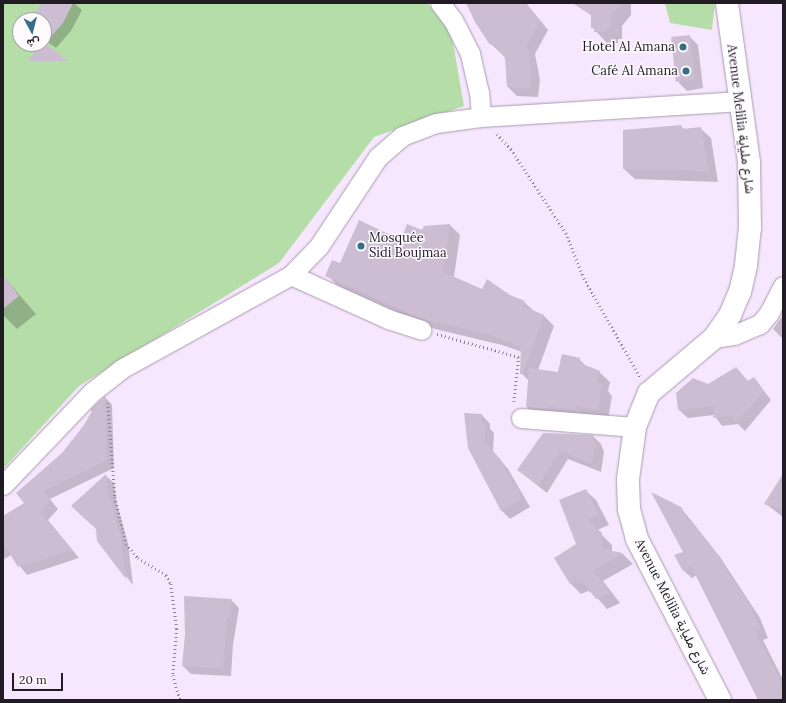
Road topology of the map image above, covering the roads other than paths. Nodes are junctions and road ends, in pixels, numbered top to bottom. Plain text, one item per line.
1 (440, 3) edge
2 (727, 3) edge
3 (741, 101) junction
4 (484, 117) junction
5 (291, 275) junction
6 (783, 286) edge
7 (421, 330) road end
8 (714, 338) junction
9 (521, 418) road end
10 (635, 427) junction
11 (3, 485) edge
12 (720, 700) edge

1 - 4 street
2 - 3 street, Avenue Melilia شارع ملياية
3 - 4 street
3 - 8 street, Avenue Melilia شارع ملياية
4 - 5 street
5 - 7 street
5 - 11 street
6 - 8 street
8 - 10 street, Avenue Melilia شارع ملياية
9 - 10 street
10 - 12 street, Avenue Melilia شارع ملياية

